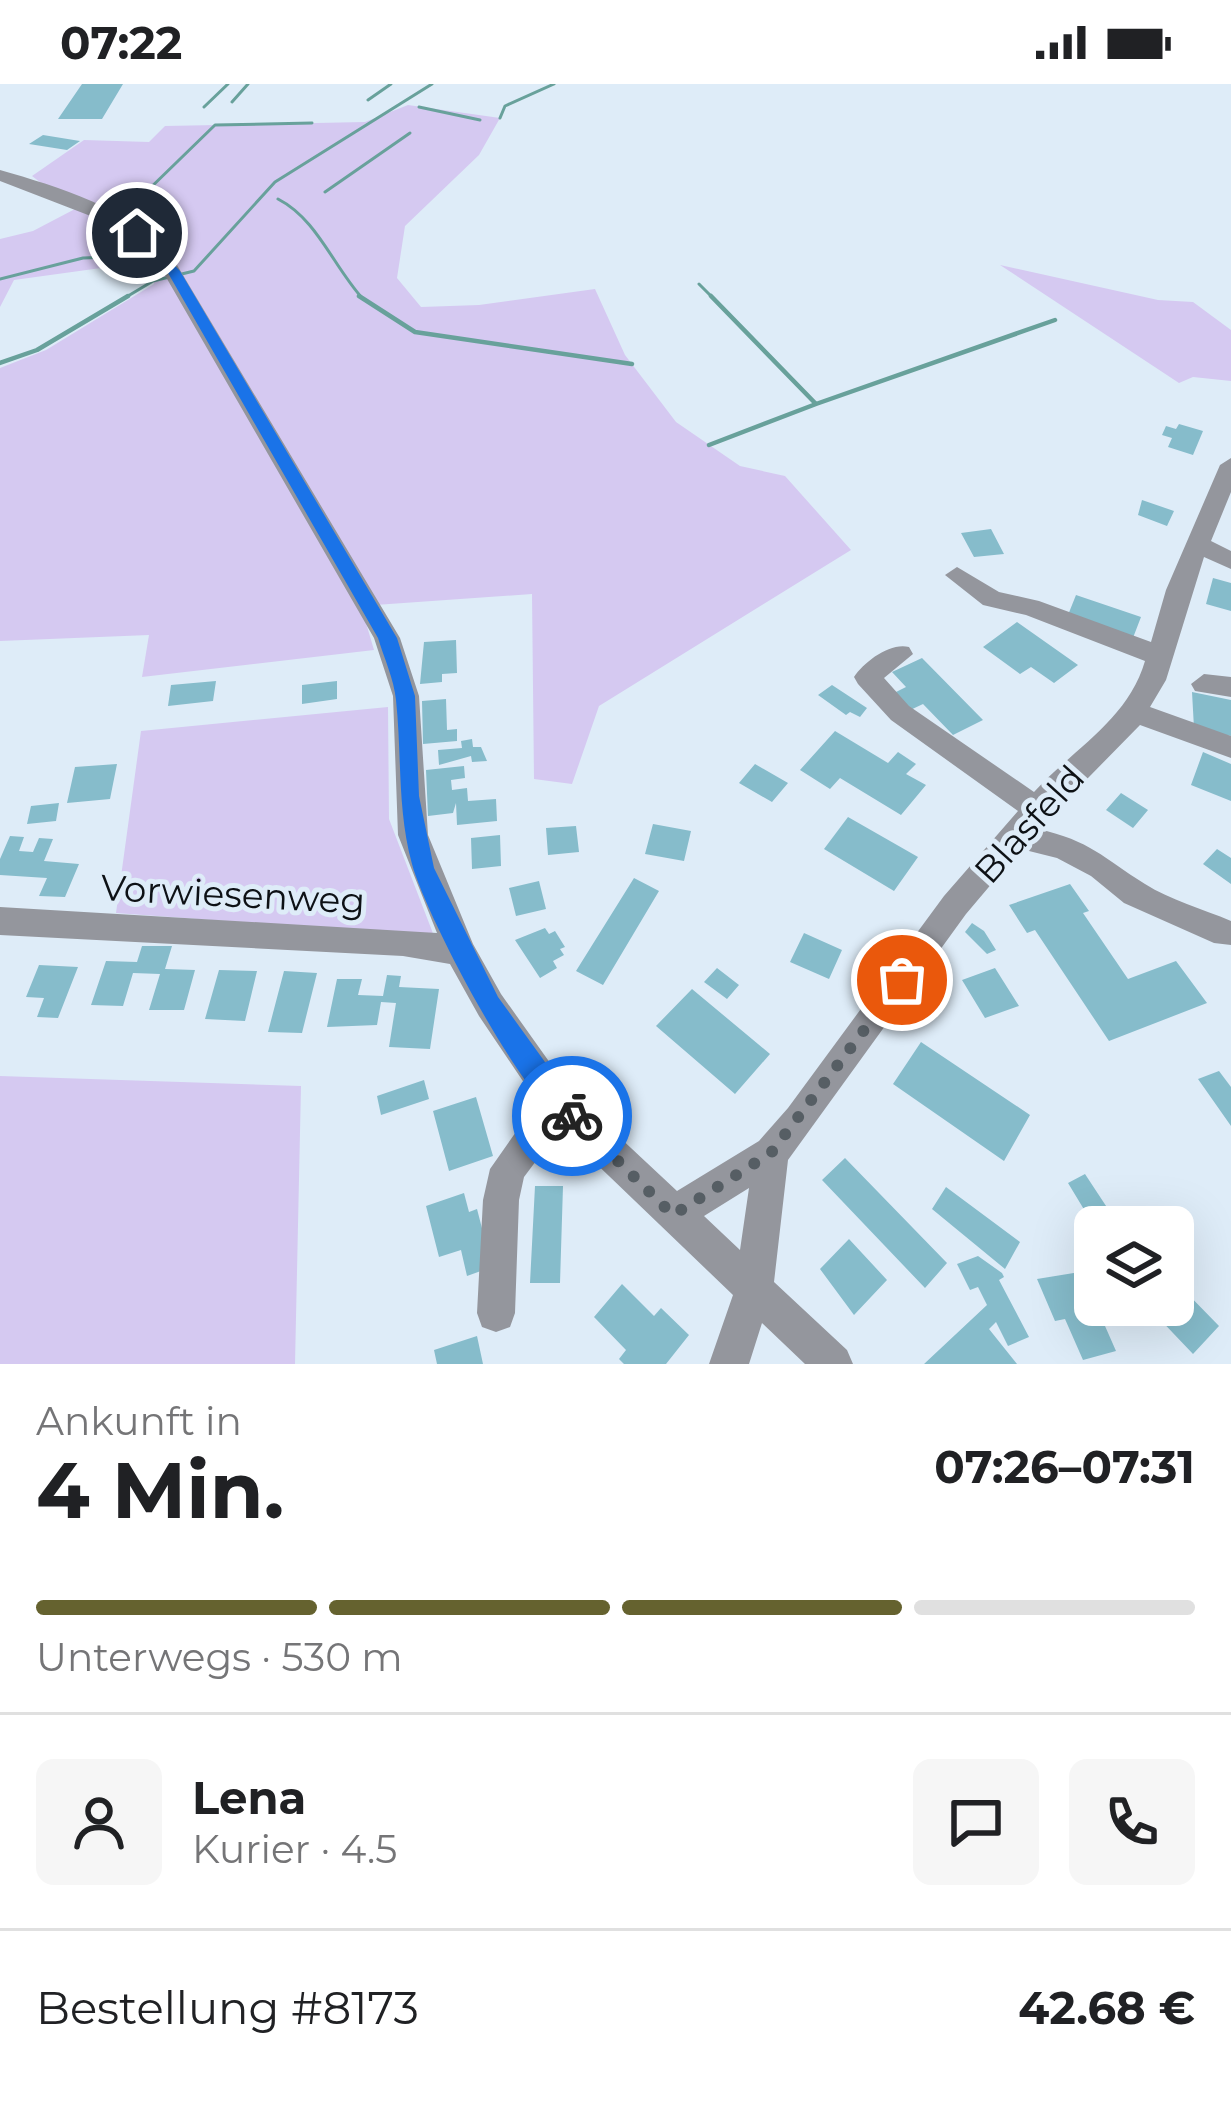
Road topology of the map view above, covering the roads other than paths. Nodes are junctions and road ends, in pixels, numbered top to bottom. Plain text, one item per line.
1 (0, 176) edge
2 (1231, 465) edge
3 (1197, 544) junction
4 (1231, 561) edge
5 (957, 575) dead end
6 (900, 654) dead end
7 (1160, 656) junction
8 (1133, 712) junction
9 (1231, 747) edge
10 (1028, 824) junction
11 (0, 921) edge
12 (1225, 933) dead end
13 (460, 951) junction
14 (558, 1103) junction
15 (771, 1153) junction
16 (673, 1215) junction
17 (754, 1288) junction
18 (496, 1313) dead end
19 (729, 1364) edge
20 (833, 1364) edge

1 - 13 street
2 - 3 street, Blasfeld
3 - 4 street
3 - 7 street, Blasfeld
5 - 7 street
6 - 10 street
7 - 8 street, Blasfeld
8 - 9 street
8 - 10 street, Blasfeld
10 - 12 street
10 - 15 street, Blasfeld
11 - 13 street, Vorwiesenweg
13 - 14 street
14 - 16 street
14 - 18 street
15 - 16 street, Blasfeld
15 - 17 street
16 - 17 street
17 - 19 street
17 - 20 street

